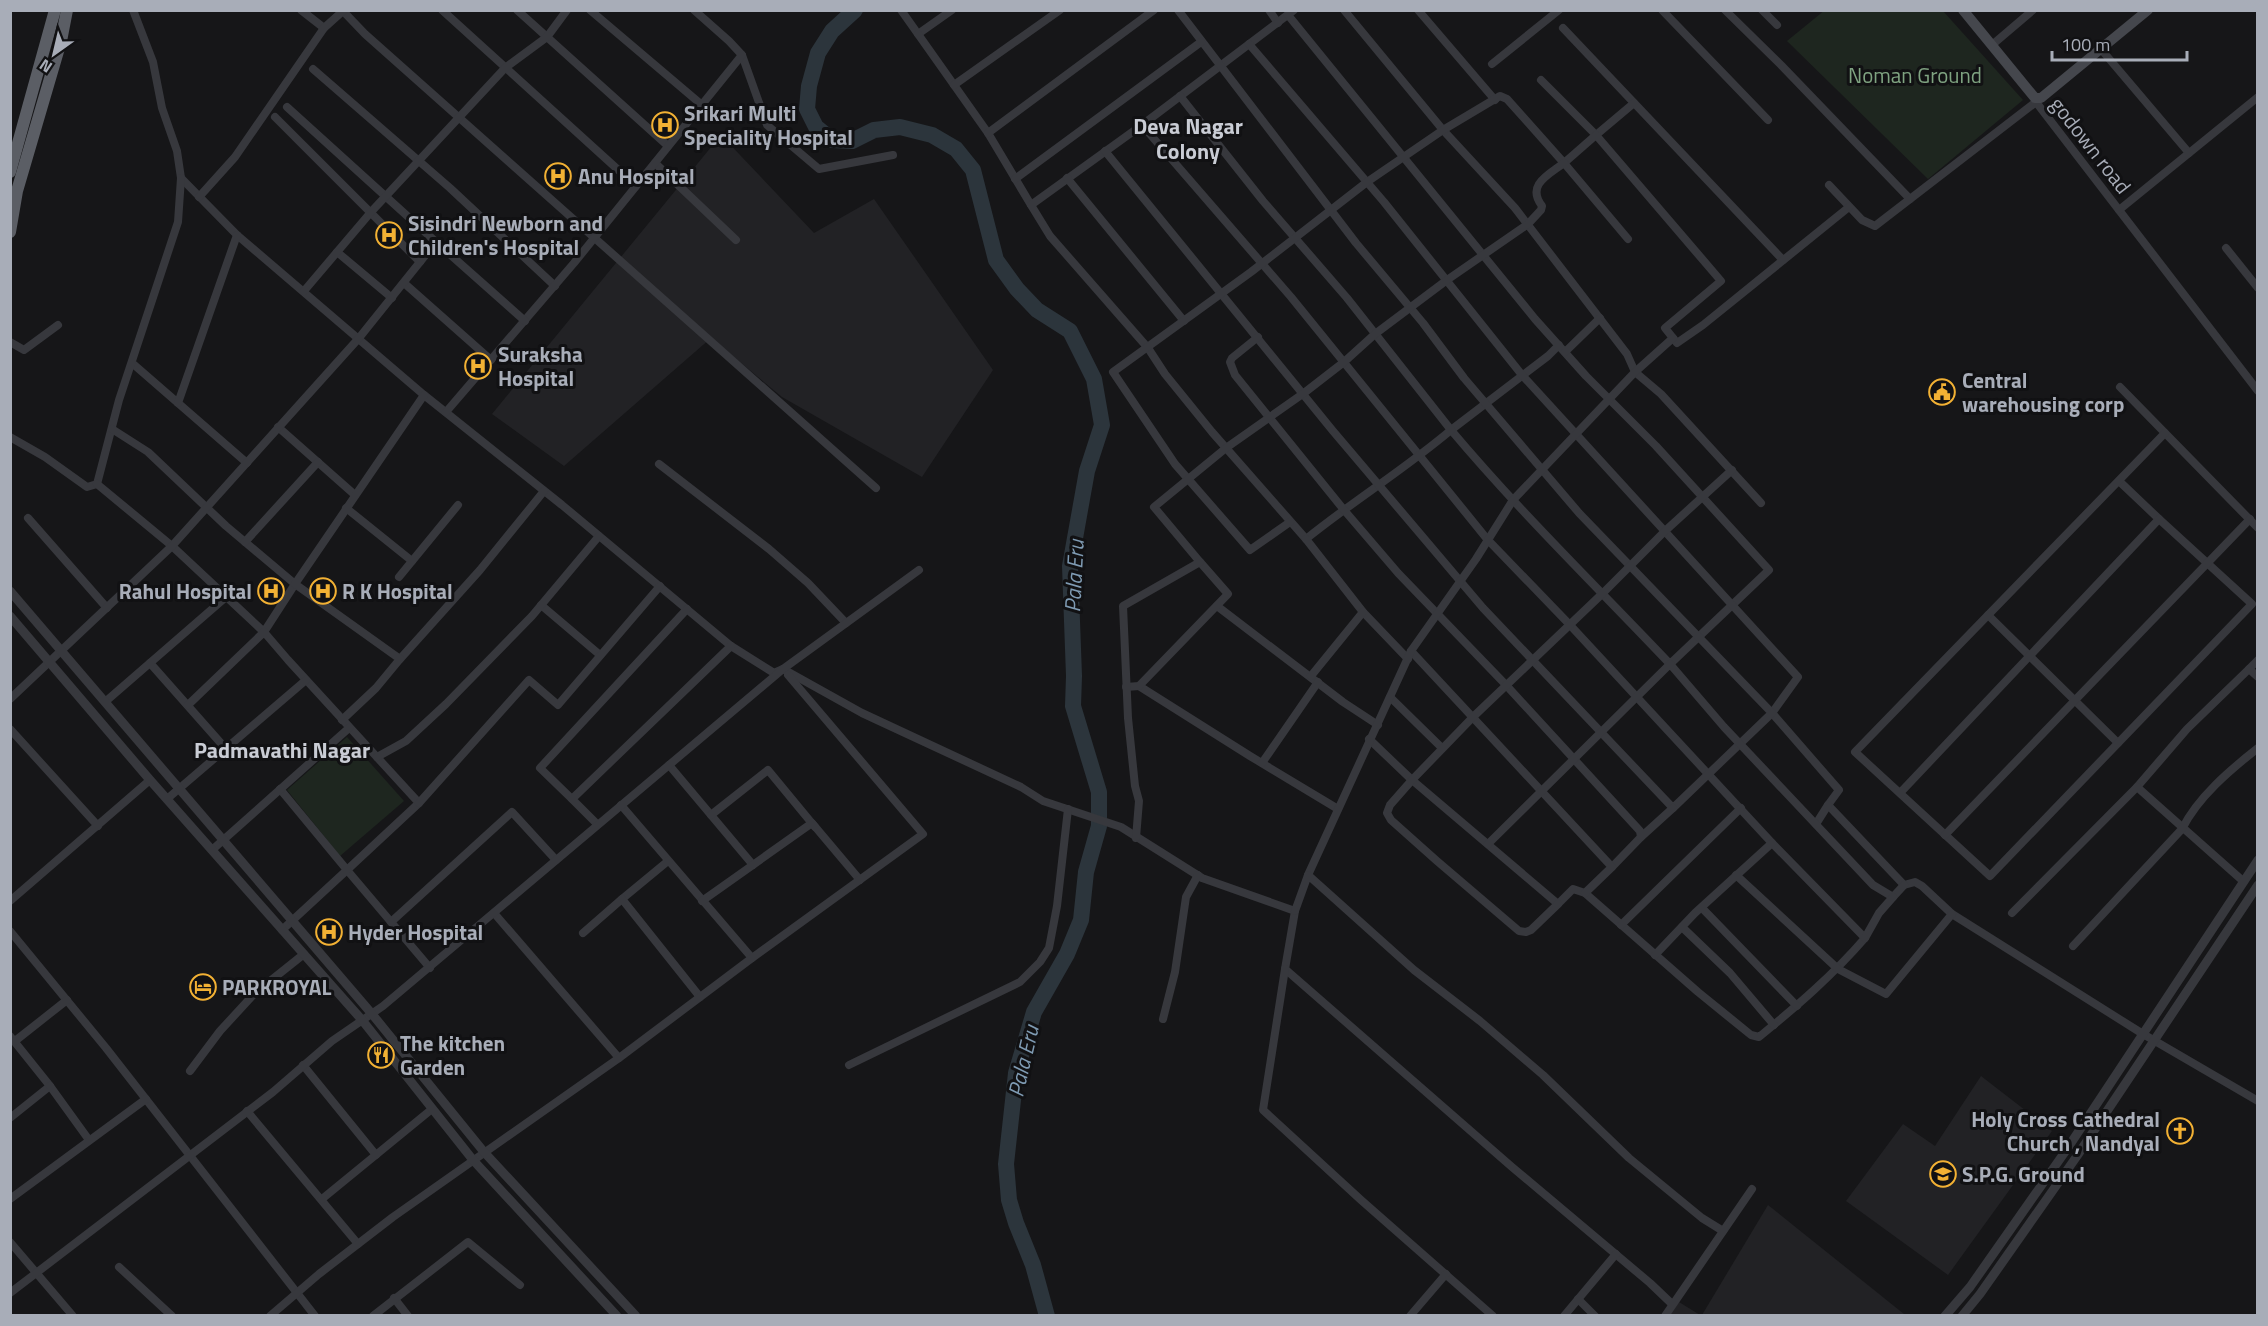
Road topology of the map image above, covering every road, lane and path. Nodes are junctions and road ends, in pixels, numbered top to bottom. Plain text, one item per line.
1 (55, 10) edge
2 (67, 10) edge
3 (133, 10) edge
4 (301, 10) edge
5 (442, 10) edge
6 (517, 10) edge
7 (567, 10) edge
8 (590, 10) edge
9 (694, 10) edge
10 (901, 10) edge
11 (952, 10) edge
12 (1060, 10) edge
13 (1154, 10) edge
14 (1178, 10) edge
15 (1269, 10) edge
16 (1344, 10) edge
17 (1418, 10) edge
18 (1558, 10) edge
19 (1662, 10) edge
20 (1725, 10) edge
21 (1762, 10) edge
22 (1963, 10) edge
23 (2033, 10) edge
24 (2148, 10) edge
25 (344, 11) edge
26 (1291, 13) edge
27 (1278, 23) junction
28 (1777, 25) dead end
29 (324, 28) junction
30 (1563, 28) dead end
31 (918, 34) junction
32 (547, 38) junction
33 (1202, 42) junction
34 (1249, 44) junction
35 (1992, 45) junction
36 (2100, 48) junction
37 (742, 55) junction
38 (1492, 64) dead end
39 (1220, 66) junction
40 (505, 68) junction
41 (314, 69) dead end
42 (1541, 80) dead end
43 (954, 85) junction
44 (1180, 96) junction
45 (2258, 97) edge
46 (1495, 100) junction
47 (2036, 100) junction
48 (1634, 103) junction
49 (702, 105) junction
50 (287, 107) dead end
51 (275, 117) dead end
52 (459, 117) junction
53 (1768, 120) dead end
54 (1142, 124) junction
55 (1443, 130) junction
56 (988, 133) junction
57 (1596, 135) junction
58 (668, 146) junction
59 (1105, 151) junction
60 (2189, 153) junction
61 (893, 155) dead end
62 (1402, 157) junction
63 (419, 160) junction
64 (655, 163) junction
65 (1564, 163) junction
66 (10, 172) edge
67 (181, 178) junction
68 (1067, 178) junction
69 (1016, 180) junction
70 (1367, 182) junction
71 (1829, 185) dead end
72 (636, 186) junction
73 (199, 196) junction
74 (386, 196) junction
75 (1910, 199) junction
76 (1031, 205) junction
77 (1849, 207) junction
78 (1331, 210) junction
79 (2119, 210) junction
80 (371, 212) junction
81 (1528, 224) junction
82 (10, 232) edge
83 (237, 235) junction
84 (595, 237) junction
85 (1295, 237) junction
86 (1628, 239) dead end
87 (735, 240) dead end
88 (436, 242) junction
89 (2226, 248) dead end
90 (337, 252) junction
91 (1485, 255) junction
92 (1783, 261) junction
93 (420, 262) junction
94 (1261, 264) junction
95 (1447, 280) junction
96 (404, 283) junction
97 (555, 285) junction
98 (2258, 288) edge
99 (304, 291) junction
100 (1222, 294) junction
101 (392, 298) junction
102 (1410, 309) junction
103 (1600, 318) junction
104 (525, 321) junction
105 (1184, 321) junction
106 (58, 325) dead end
107 (1376, 334) junction
108 (1258, 337) junction
109 (359, 338) junction
110 (1672, 338) junction
111 (10, 342) edge
112 (1148, 348) junction
113 (1562, 348) junction
114 (491, 360) junction
115 (1344, 362) junction
116 (132, 363) junction
117 (1635, 372) junction
118 (1522, 375) junction
119 (2120, 387) dead end
120 (2258, 391) edge
121 (1304, 393) junction
122 (424, 395) junction
123 (1610, 399) junction
124 (178, 403) junction
125 (1486, 404) junction
126 (446, 412) junction
127 (1270, 419) junction
128 (278, 427) junction
129 (112, 429) junction
130 (1452, 430) junction
131 (2165, 433) junction
132 (1575, 434) junction
133 (10, 437) edge
134 (1226, 448) junction
135 (1420, 457) junction
136 (318, 462) junction
137 (247, 463) junction
138 (659, 464) dead end
139 (1544, 469) junction
140 (1732, 470) junction
141 (1189, 480) junction
142 (2119, 481) junction
143 (97, 484) junction
144 (1378, 485) junction
145 (876, 488) dead end
146 (544, 491) junction
147 (355, 495) junction
148 (1703, 497) junction
149 (1513, 500) junction
150 (1761, 503) dead end
151 (458, 505) dead end
152 (206, 508) junction
153 (346, 508) junction
154 (1344, 510) junction
155 (28, 518) dead end
156 (2159, 519) junction
157 (2250, 519) junction
158 (1290, 522) junction
159 (2258, 528) edge
160 (1665, 531) junction
161 (599, 536) junction
162 (1306, 539) junction
163 (1487, 539) junction
164 (244, 542) junction
165 (172, 546) junction
166 (412, 561) junction
167 (1200, 562) junction
168 (2207, 563) junction
169 (1629, 567) junction
170 (919, 570) dead end
171 (399, 577) dead end
172 (1460, 580) junction
173 (295, 584) junction
174 (660, 586) junction
175 (10, 591) edge
176 (1603, 593) junction
177 (226, 597) junction
178 (542, 605) junction
179 (1217, 606) junction
180 (1732, 606) junction
181 (107, 608) junction
182 (687, 609) junction
183 (1363, 612) junction
184 (1436, 615) junction
185 (1988, 615) junction
186 (10, 616) edge
187 (846, 623) junction
188 (1570, 625) junction
189 (264, 632) junction
190 (1699, 637) junction
191 (731, 646) junction
192 (1411, 651) junction
193 (62, 652) junction
194 (600, 655) junction
195 (2030, 656) junction
196 (400, 659) junction
197 (1408, 659) junction
198 (1534, 660) junction
199 (2258, 660) edge
200 (51, 662) junction
201 (150, 663) junction
202 (1670, 664) junction
203 (783, 669) junction
204 (2249, 669) junction
205 (1311, 676) junction
206 (2258, 677) edge
207 (306, 681) junction
208 (1318, 682) junction
209 (1506, 685) junction
210 (1139, 686) junction
211 (1126, 687) junction
212 (1390, 697) junction
213 (1636, 697) junction
214 (10, 699) edge
215 (2075, 700) junction
216 (105, 702) junction
217 (188, 705) junction
218 (1772, 713) junction
219 (1473, 717) junction
220 (342, 720) junction
221 (1377, 725) junction
222 (349, 728) junction
223 (10, 729) edge
224 (1601, 731) junction
225 (1369, 739) junction
226 (2118, 743) junction
227 (1739, 744) junction
228 (226, 748) junction
229 (1443, 748) junction
230 (2258, 748) edge
231 (377, 757) junction
232 (1574, 758) junction
233 (1262, 763) junction
234 (669, 765) junction
235 (1709, 773) junction
236 (150, 780) junction
237 (1412, 780) junction
238 (2137, 787) junction
239 (179, 789) junction
240 (280, 789) junction
241 (1541, 791) junction
242 (1900, 794) junction
243 (572, 798) junction
244 (167, 799) junction
245 (419, 803) junction
246 (621, 805) junction
247 (1828, 805) junction
248 (1673, 808) junction
249 (1740, 808) junction
250 (1068, 809) junction
251 (1338, 809) junction
252 (711, 815) junction
253 (597, 824) junction
254 (1816, 824) junction
255 (98, 826) junction
256 (816, 828) junction
257 (2182, 829) junction
258 (1945, 835) junction
259 (1641, 837) junction
260 (1136, 838) junction
261 (223, 840) junction
262 (1772, 843) junction
263 (1488, 844) junction
264 (212, 850) junction
265 (556, 860) junction
266 (2258, 860) edge
267 (668, 861) junction
268 (753, 865) junction
269 (1612, 867) junction
270 (347, 870) junction
271 (1198, 875) junction
272 (1308, 875) junction
273 (1736, 875) junction
274 (860, 880) junction
275 (2243, 881) junction
276 (1904, 885) junction
277 (2258, 885) edge
278 (1585, 893) junction
279 (1893, 897) junction
280 (622, 899) junction
281 (10, 901) edge
282 (702, 901) junction
283 (1558, 904) junction
284 (1702, 908) junction
285 (1295, 911) junction
286 (494, 913) junction
287 (2012, 913) dead end
288 (1952, 915) junction
289 (292, 921) junction
290 (391, 922) junction
291 (1621, 925) junction
292 (1682, 927) junction
293 (282, 930) junction
294 (10, 931) edge
295 (583, 933) dead end
296 (1865, 938) junction
297 (2073, 946) dead end
298 (304, 954) junction
299 (1655, 955) junction
300 (752, 958) junction
301 (430, 968) junction
302 (1285, 969) junction
303 (1838, 969) junction
304 (700, 996) junction
305 (67, 1000) junction
306 (1797, 1006) junction
307 (372, 1014) junction
308 (362, 1020) junction
309 (1162, 1020) dead end
310 (1774, 1025) junction
311 (2143, 1034) junction
312 (13, 1039) edge
313 (2153, 1039) junction
314 (619, 1058) junction
315 (303, 1065) junction
316 (849, 1065) dead end
317 (190, 1071) dead end
318 (50, 1086) junction
319 (146, 1099) junction
320 (2258, 1101) edge
321 (432, 1109) junction
322 (247, 1111) junction
323 (10, 1118) edge
324 (89, 1140) junction
325 (484, 1152) junction
326 (189, 1154) junction
327 (376, 1155) junction
328 (472, 1160) junction
329 (1752, 1189) dead end
330 (10, 1198) edge
331 (322, 1199) junction
332 (1723, 1231) junction
333 (10, 1242) edge
334 (357, 1244) junction
335 (1616, 1254) junction
336 (119, 1267) dead end
337 (37, 1273) junction
338 (1446, 1274) junction
339 (520, 1285) dead end
340 (297, 1292) junction
341 (10, 1293) edge
342 (394, 1298) junction
343 (1578, 1299) junction
344 (1671, 1304) junction
345 (74, 1316) edge
346 (172, 1316) edge
347 (270, 1316) edge
348 (315, 1316) edge
349 (373, 1316) edge
350 (408, 1316) edge
351 (617, 1316) edge
352 (636, 1316) edge
353 (1410, 1316) edge
354 (1493, 1316) edge
355 (1564, 1316) edge
356 (1595, 1316) edge
357 (1665, 1316) edge
358 (1945, 1316) edge
359 (1962, 1316) edge

1 - 66 highway
2 - 82 highway
3 - 67 street
4 - 29 street
5 - 40 street
6 - 32 street
7 - 32 street
8 - 49 street
9 - 37 street
10 - 31 street
11 - 31 street
12 - 43 street
13 - 56 street
14 - 33 street
15 - 27 street
16 - 55 street
17 - 46 street
18 - 38 street
19 - 53 street
20 - 75 street
21 - 28 street
22 - 35 main road
23 - 35 street
24 - 36 main road
25 - 29 street
25 - 52 street
26 - 27 street
26 - 62 street
27 - 34 street
29 - 73 street
30 - 48 street
31 - 43 street
32 - 40 street
32 - 58 street
33 - 39 street
33 - 69 street
34 - 39 street
34 - 70 street
35 - 47 main road
36 - 47 main road
36 - 60 street
37 - 49 street
37 - 61 street
39 - 44 street
39 - 78 street
40 - 52 street
40 - 72 street
41 - 63 street
42 - 57 street
43 - 56 street
44 - 54 street
44 - 85 street
45 - 60 street
46 - 55 street
46 - 65 street
47 - 75 street, godown road
47 - 79 street, godown road
48 - 57 street
48 - 92 street
49 - 58 street
50 - 74 street
51 - 80 street
52 - 63 street
52 - 84 street
54 - 59 street
54 - 94 street
55 - 62 street
55 - 81 street
56 - 69 street
57 - 65 street
57 - 110 street
58 - 64 street
59 - 68 street
59 - 100 street
60 - 79 street
62 - 70 street
62 - 91 street
63 - 74 street
63 - 97 street
64 - 72 street
64 - 87 street
65 - 81 street
65 - 86 street
67 - 73 street
67 - 116 street
68 - 76 street
68 - 105 street
69 - 76 street
70 - 78 street
70 - 95 street
71 - 77 street, godown road
72 - 84 street
73 - 83 street
74 - 80 street
74 - 88 street
75 - 77 street, godown road
76 - 112 street
77 - 92 street
78 - 85 street
78 - 102 street
79 - 120 street, godown road
80 - 90 street
80 - 93 street
81 - 91 street
81 - 103 street
83 - 99 street
83 - 124 street
84 - 97 street
84 - 145 street
85 - 94 street
85 - 107 street
88 - 93 street
88 - 104 street
89 - 98 street
90 - 99 street
90 - 101 street
91 - 95 street
91 - 113 street
92 - 110 street
93 - 96 street
94 - 100 street
94 - 115 street
95 - 102 street
95 - 118 street
96 - 101 street
96 - 114 street
97 - 104 street
99 - 109 street
100 - 105 street
100 - 108 street
101 - 109 street
102 - 107 street
102 - 125 street
103 - 113 street
103 - 117 street
104 - 114 street
105 - 112 street
106 - 111 street
107 - 115 street
107 - 130 street
108 - 121 street
108 - 127 street
109 - 122 street
109 - 128 street
110 - 117 street
112 - 134 street
112 - 141 street
113 - 118 street
113 - 123 street
114 - 126 street
115 - 121 street
115 - 135 street
116 - 124 street
116 - 129 street
117 - 123 street
117 - 140 street
118 - 125 street
118 - 132 street
119 - 131 street
121 - 127 street
121 - 144 street
122 - 126 street
122 - 147 street
123 - 132 street
123 - 148 street
124 - 137 street
125 - 130 street
125 - 139 street
126 - 146 street
127 - 134 street
127 - 154 street
128 - 136 street
128 - 137 street
129 - 143 street
129 - 152 street
130 - 135 street
130 - 149 street
131 - 142 street
131 - 157 street
132 - 139 street
132 - 160 street
133 - 143 street
134 - 141 street
134 - 158 street
135 - 144 street
135 - 163 street
136 - 147 street
136 - 164 street
137 - 152 street
138 - 187 street
139 - 149 street
139 - 169 street
140 - 148 street
140 - 150 street
141 - 158 street
141 - 167 street
142 - 156 street
142 - 185 street
143 - 165 street
144 - 154 street
144 - 172 street
146 - 161 street
146 - 196 street
147 - 153 street
148 - 160 street
148 - 180 street
149 - 163 street
149 - 176 street
151 - 166 street
152 - 164 street
152 - 165 street
153 - 166 street
153 - 173 street
154 - 162 street
154 - 184 street
155 - 181 street
156 - 168 street
156 - 195 street
157 - 159 street
157 - 168 street
158 - 162 street
160 - 169 street
160 - 180 street
161 - 174 street
161 - 178 street
162 - 183 street
163 - 172 street
163 - 188 street
164 - 173 street
165 - 177 street
165 - 181 street
166 - 171 street
167 - 179 street
167 - 211 street
168 - 215 street
168 - 226 street
169 - 176 street
169 - 190 street
170 - 187 street
172 - 184 street
172 - 198 street
173 - 189 street
173 - 196 street
174 - 182 street
174 - 194 street
175 - 193 street
176 - 188 street
176 - 202 street
177 - 189 street
177 - 201 street
178 - 194 street
178 - 231 street
179 - 205 street
179 - 210 street
180 - 190 street
180 - 218 street
181 - 193 street
182 - 191 street
182 - 243 street
183 - 197 street
183 - 205 street
184 - 192 street
184 - 209 street
185 - 195 street
185 - 242 street
186 - 200 street
187 - 203 street
188 - 198 street
188 - 213 street
189 - 207 street
189 - 217 street
190 - 202 street
190 - 218 street
191 - 203 street
191 - 243 street
192 - 197 street
192 - 219 street
193 - 200 street
193 - 216 street
194 - 245 street
195 - 215 street
195 - 242 street
196 - 220 street
197 - 212 street
198 - 209 street
198 - 224 street
199 - 204 street
200 - 214 street
200 - 236 street
201 - 216 street
201 - 217 street
202 - 213 street
202 - 227 street
203 - 234 street
203 - 250 street
203 - 274 street
204 - 206 street
204 - 238 street
205 - 208 street
207 - 220 street
207 - 228 street
208 - 221 street
208 - 233 street
209 - 219 street
209 - 232 street
210 - 211 street
210 - 233 street
211 - 260 street
212 - 221 street
212 - 229 street
213 - 224 street
213 - 235 street
215 - 226 street
215 - 258 street
216 - 239 street
217 - 228 street
218 - 227 street
218 - 247 street
219 - 229 street
219 - 241 street
220 - 222 street
221 - 225 street
222 - 231 street
222 - 240 street
223 - 255 street
224 - 232 street
224 - 248 street
225 - 237 street
225 - 251 street
226 - 258 street
227 - 235 street
227 - 254 street
228 - 239 street
229 - 237 street
230 - 257 street
231 - 245 street
232 - 241 street
232 - 259 street
233 - 251 street
234 - 246 street
234 - 252 street
235 - 248 street
235 - 249 street
236 - 244 street
236 - 255 street
237 - 263 street
237 - 283 street
238 - 257 street
238 - 287 street
239 - 244 street
239 - 261 street
240 - 261 street
240 - 270 street
241 - 263 street
241 - 269 street
242 - 258 street
243 - 253 street
244 - 264 street
245 - 270 street
246 - 253 street
246 - 267 street
247 - 254 street
247 - 276 street
248 - 259 street
249 - 262 street
249 - 291 street
250 - 260 street
250 - 316 street
251 - 272 street
252 - 256 street
252 - 268 street
253 - 265 street
254 - 279 street
255 - 281 street
256 - 268 street
256 - 274 street
257 - 275 street
257 - 297 street
259 - 269 street
260 - 271 street
261 - 264 street
261 - 289 street
262 - 273 street
262 - 296 street
263 - 283 street
264 - 293 street
265 - 286 street
265 - 290 street
266 - 275 street
267 - 280 street
267 - 282 street
268 - 282 street
269 - 278 street
270 - 289 street
270 - 290 street
271 - 285 street
271 - 309 street
272 - 285 street
272 - 332 street
273 - 284 street
273 - 303 street
274 - 300 street
275 - 311 street
276 - 279 street
276 - 288 street
277 - 313 street
278 - 283 street
278 - 291 street
279 - 296 street
280 - 295 street
280 - 304 street
282 - 300 street
284 - 292 street
284 - 306 street
285 - 302 street
286 - 301 street
286 - 314 street
288 - 303 street
288 - 311 street
289 - 293 street
289 - 307 street
290 - 301 street
291 - 299 street
292 - 299 street
292 - 310 street
293 - 298 street
294 - 305 street
296 - 303 street
298 - 308 street
298 - 317 street
299 - 310 street
300 - 304 street
301 - 307 street
302 - 335 street
302 - 338 street
303 - 306 street
304 - 314 street
305 - 312 street
305 - 319 street
306 - 310 street
307 - 308 street
307 - 325 street
308 - 315 street
308 - 321 street
311 - 313 street
311 - 358 street
312 - 318 street
313 - 320 street
313 - 359 street
314 - 325 street
315 - 322 street
315 - 327 street
318 - 323 street
318 - 324 street
319 - 324 street
319 - 326 street
321 - 327 street
321 - 328 street
322 - 326 street
322 - 331 street
324 - 330 street
325 - 328 street
325 - 352 street
326 - 337 street
326 - 340 street
327 - 331 street
328 - 334 street
328 - 351 street
329 - 332 street
331 - 334 street
332 - 344 street
333 - 337 street
334 - 340 street
335 - 343 street
335 - 344 street
336 - 346 street
337 - 341 street
337 - 345 street
338 - 353 street
338 - 354 street
339 - 342 street
340 - 347 street
340 - 348 street
342 - 349 street
342 - 350 street
343 - 355 street
343 - 356 street
344 - 357 street

